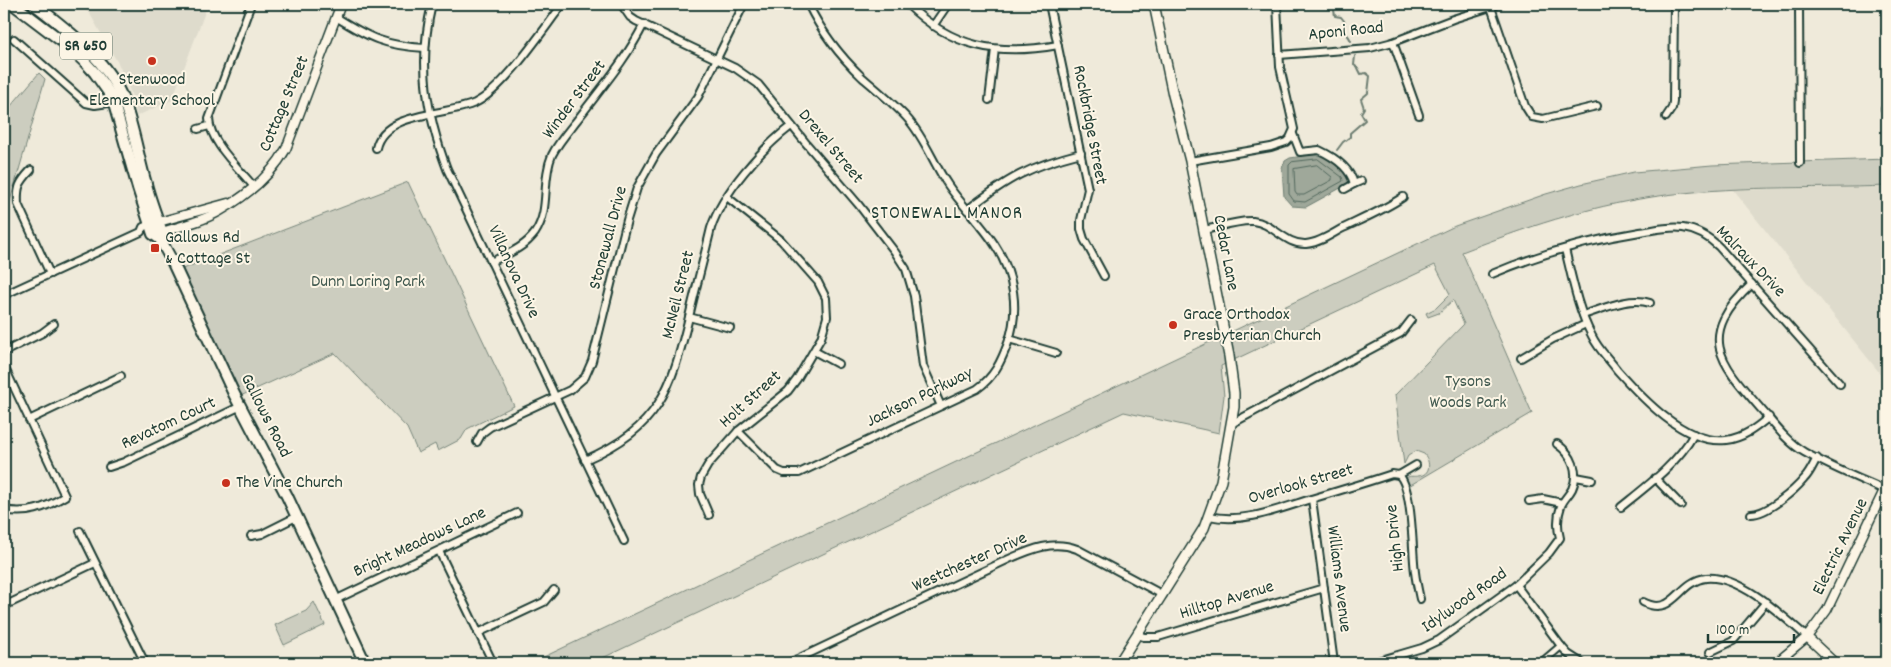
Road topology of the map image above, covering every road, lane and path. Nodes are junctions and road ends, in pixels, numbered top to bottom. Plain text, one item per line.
1 (14, 4) edge
2 (34, 4) edge
3 (251, 4) edge
4 (341, 4) edge
5 (432, 4) edge
6 (563, 4) edge
7 (621, 4) edge
8 (744, 4) edge
9 (808, 4) edge
10 (908, 4) edge
11 (948, 4) edge
12 (1049, 4) edge
13 (1154, 4) edge
14 (1277, 4) edge
15 (1500, 4) edge
16 (1674, 4) edge
17 (1800, 4) edge
18 (1491, 6) junction
19 (336, 17) junction
20 (644, 24) junction
21 (933, 26) junction
22 (14, 39) dead end
23 (1393, 42) junction
24 (1058, 45) junction
25 (425, 48) junction
26 (995, 49) junction
27 (1279, 55) junction
28 (717, 59) junction
29 (989, 100) dead end
30 (119, 101) junction
31 (1597, 106) dead end
32 (429, 115) junction
33 (1419, 115) dead end
34 (1666, 117) dead end
35 (209, 126) junction
36 (792, 126) junction
37 (198, 129) dead end
38 (1292, 136) junction
39 (376, 148) dead end
40 (1080, 153) junction
41 (1190, 161) junction
42 (1800, 163) dead end
43 (31, 170) dead end
44 (254, 187) junction
45 (1345, 189) dead end
46 (727, 197) junction
47 (1403, 197) dead end
48 (967, 210) junction
49 (157, 230) junction
50 (1204, 230) junction
51 (140, 232) junction
52 (1565, 249) junction
53 (491, 262) junction
54 (50, 274) junction
55 (1492, 274) dead end
56 (1104, 276) dead end
57 (1752, 284) junction
58 (4, 295) edge
59 (1650, 303) dead end
60 (1583, 315) junction
61 (689, 317) junction
62 (1411, 320) dead end
63 (54, 324) dead end
64 (1586, 324) junction
65 (730, 328) dead end
66 (1010, 339) junction
67 (814, 351) junction
68 (4, 352) edge
69 (1056, 353) dead end
70 (1521, 358) dead end
71 (838, 364) dead end
72 (4, 366) edge
73 (121, 376) dead end
74 (1840, 384) dead end
75 (556, 397) junction
76 (241, 406) junction
77 (941, 406) junction
78 (1768, 417) junction
79 (29, 420) junction
80 (1231, 424) junction
81 (738, 431) junction
82 (1694, 434) junction
83 (477, 442) dead end
84 (1556, 444) dead end
85 (1817, 458) junction
86 (585, 460) junction
87 (1416, 465) dead end
88 (110, 467) dead end
89 (1399, 475) junction
90 (1576, 478) junction
91 (1655, 478) junction
92 (1592, 480) dead end
93 (1886, 489) edge
94 (1312, 499) junction
95 (1529, 501) dead end
96 (1562, 504) junction
97 (1681, 505) dead end
98 (1621, 507) dead end
99 (4, 510) edge
100 (518, 513) dead end
101 (1751, 514) dead end
102 (709, 515) dead end
103 (1209, 516) junction
104 (296, 517) junction
105 (80, 531) dead end
106 (251, 536) dead end
107 (624, 541) dead end
108 (439, 551) junction
109 (95, 563) junction
110 (1516, 585) junction
111 (1324, 588) junction
112 (554, 590) dead end
113 (1163, 595) junction
114 (1420, 599) dead end
115 (335, 600) junction
116 (1643, 602) dead end
117 (1766, 602) junction
118 (4, 606) edge
119 (478, 633) junction
120 (1137, 635) junction
121 (1807, 637) junction
122 (1561, 646) junction
123 (1710, 652) dead end
124 (145, 663) edge
125 (365, 663) edge
126 (493, 663) edge
127 (790, 663) edge
128 (1119, 663) edge
129 (1334, 663) edge
130 (1371, 663) edge
131 (1541, 663) edge
132 (1582, 663) edge
133 (1776, 663) edge
134 (1835, 663) edge

1 - 30 main road, Gallows Road / SR 650
2 - 30 main road, Gallows Road / SR 650
3 - 35 street
4 - 19 street, Cottage Street
5 - 25 street, Villanova Drive
6 - 32 street
7 - 20 street, Drexel Street
8 - 28 street, Stonewall Drive
9 - 48 street, Jackson Parkway
10 - 21 street
11 - 21 street
12 - 24 street, Rockbridge Street
13 - 41 main road, Cedar Lane
14 - 27 street
15 - 18 street, Aponi Road
16 - 34 street
17 - 42 street
18 - 23 street, Aponi Road
18 - 31 street
19 - 25 street
19 - 44 street, Cottage Street
20 - 28 street, Drexel Street
20 - 53 street, Winder Street
21 - 26 street
22 - 30 street
23 - 27 street, Aponi Road
23 - 33 street
24 - 26 street
24 - 40 street, Rockbridge Street
25 - 32 street, Villanova Drive
26 - 29 street
27 - 38 street
28 - 36 street, Drexel Street
28 - 75 street, Stonewall Drive
30 - 49 main road, Gallows Road / SR 650
32 - 39 street
32 - 53 street, Villanova Drive
35 - 37 street
35 - 44 street
36 - 46 street, McNeil Street
36 - 77 street, Drexel Street
38 - 41 street
38 - 45 street
40 - 48 street
40 - 56 street, Rockbridge Street
41 - 50 main road, Cedar Lane
43 - 54 street
44 - 49 street, Cottage Street
46 - 61 street, McNeil Street
46 - 67 street, Holt Street
47 - 50 street
48 - 66 street, Jackson Parkway
49 - 51 street, Cottage Street
49 - 51 street, Cottage Street
49 - 76 main road, Gallows Road / SR 650
50 - 80 main road, Cedar Lane
51 - 54 street, Cottage Street
52 - 55 street, Malraux Drive
52 - 57 street, Malraux Drive
52 - 60 street
53 - 75 street, Villanova Drive
54 - 58 street, Cottage Street
57 - 74 street, Malraux Drive
57 - 78 street
59 - 60 street
60 - 64 street
61 - 65 street
61 - 86 street, McNeil Street
62 - 80 street
63 - 68 street
64 - 70 street
64 - 82 street
66 - 69 street
66 - 77 street, Jackson Parkway
67 - 71 street
67 - 81 street, Holt Street
72 - 79 street
73 - 79 street
75 - 83 street, Stonewall Drive
75 - 86 street, Villanova Drive
76 - 88 street, Revatom Court
76 - 104 main road, Gallows Road / SR 650
77 - 81 street, Jackson Parkway
78 - 82 street
78 - 85 street
79 - 99 street
80 - 103 main road, Cedar Lane
81 - 102 street, Holt Street
82 - 91 street
84 - 90 street
85 - 93 street
85 - 101 street
86 - 107 street, Villanova Drive
87 - 89 street
89 - 94 street, Overlook Street
89 - 114 street, High Drive
90 - 92 street
90 - 96 street
91 - 97 street
91 - 98 street
93 - 121 street, Electric Avenue
94 - 103 street, Overlook Street
94 - 111 street, Williams Avenue
95 - 96 street
96 - 110 street, Idylwood Road
100 - 108 street, Bright Meadows Lane
103 - 113 main road, Cedar Lane
104 - 106 street
104 - 115 main road, Gallows Road / SR 650
105 - 109 street
108 - 115 street, Bright Meadows Lane
108 - 119 street
109 - 118 street
109 - 124 street
110 - 122 street
110 - 130 street, Idylwood Road
111 - 120 street, Hilltop Avenue
111 - 129 street, Williams Avenue
112 - 119 street
113 - 120 main road, Cedar Lane
113 - 127 street, Westchester Drive
115 - 125 main road, Gallows Road / SR 650
116 - 117 street
117 - 121 street
117 - 123 street
119 - 126 street
120 - 128 main road, Cedar Lane
121 - 133 street, Electric Avenue
121 - 134 street
122 - 131 street
122 - 132 street

